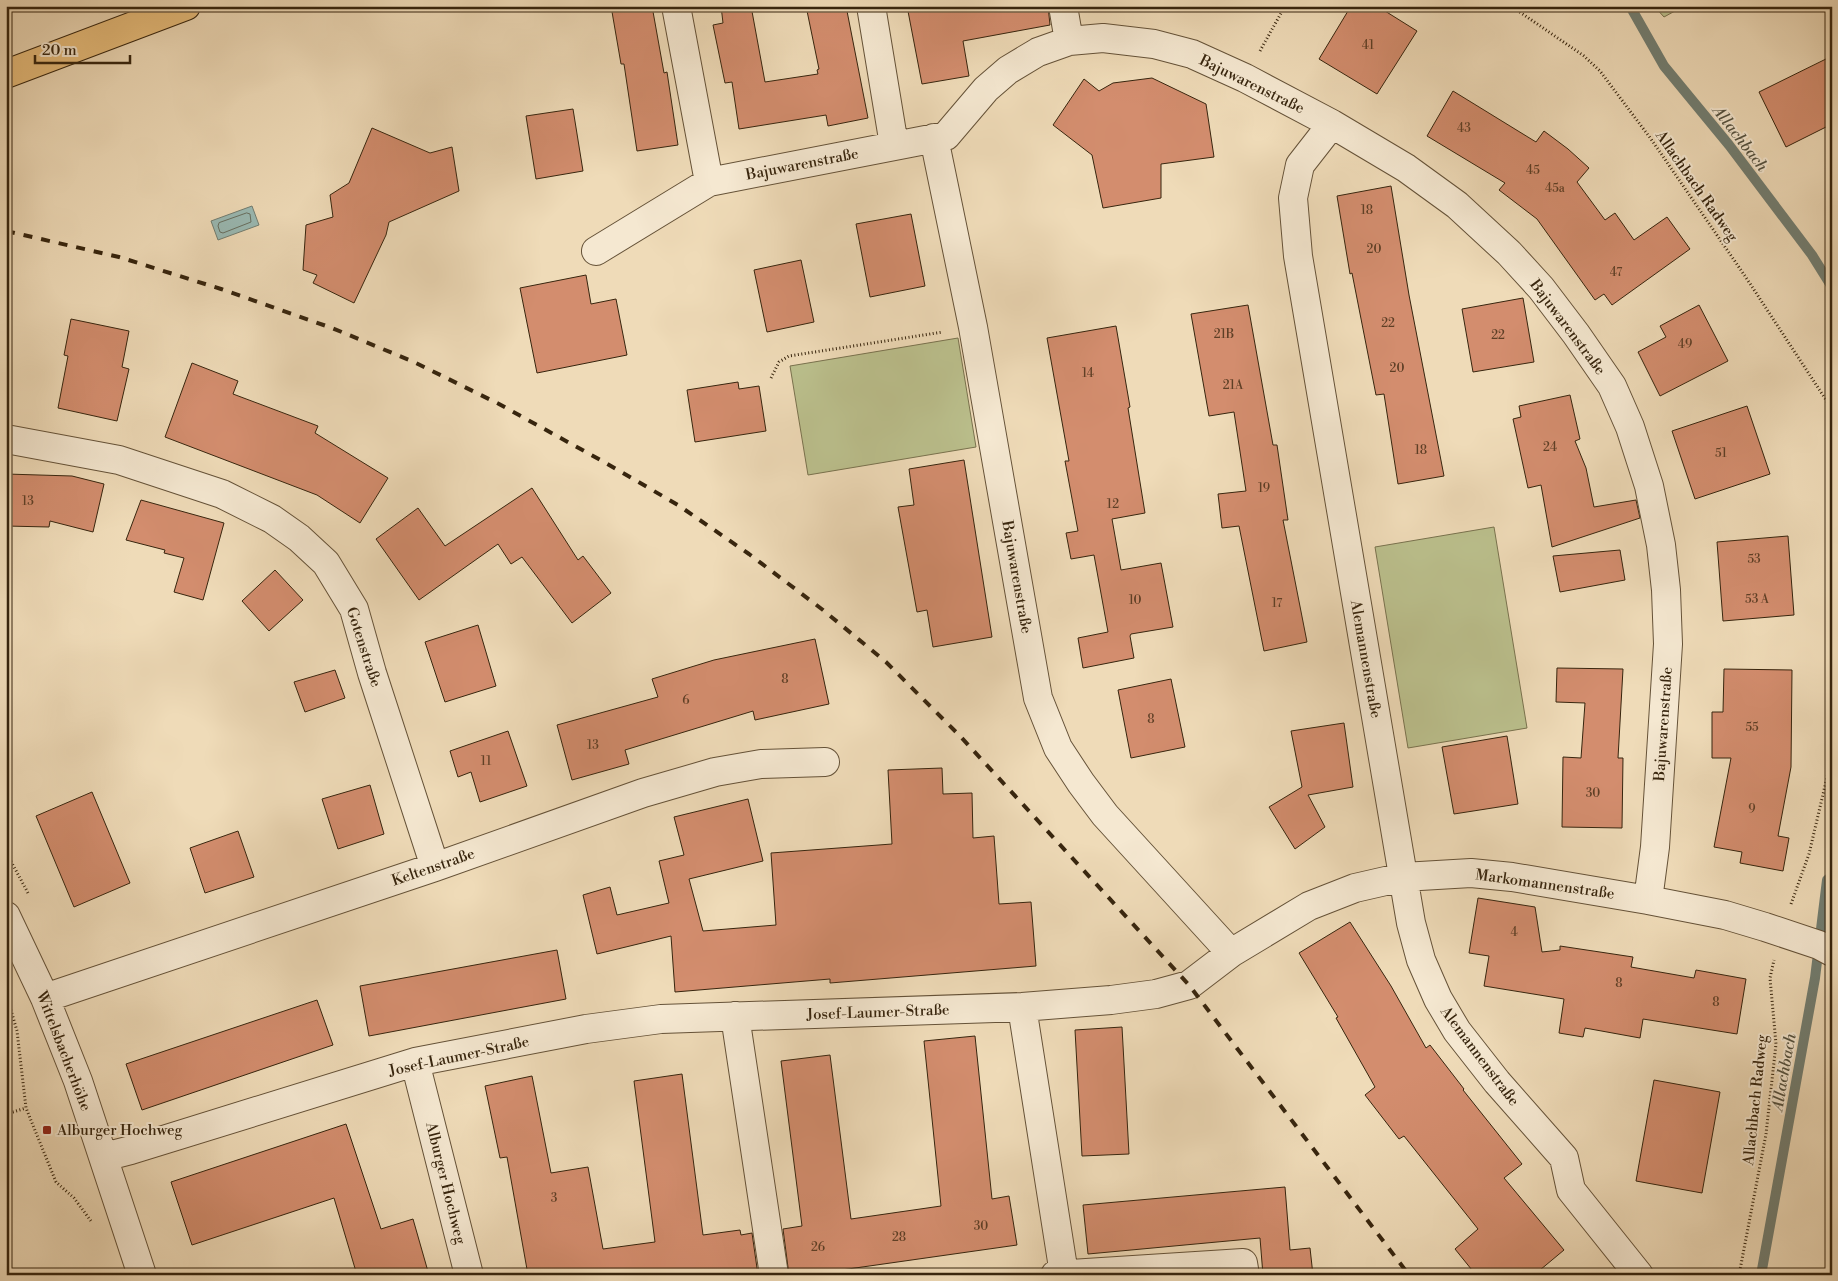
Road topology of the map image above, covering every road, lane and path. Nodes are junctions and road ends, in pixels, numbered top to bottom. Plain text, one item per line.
1 (186, 6) edge
2 (676, 6) edge
3 (871, 6) edge
4 (1063, 6) edge
5 (1285, 6) edge
6 (1511, 6) edge
7 (1069, 41) junction
8 (6, 74) edge
9 (1245, 78) junction
10 (1332, 124) junction
11 (934, 138) junction
12 (894, 145) junction
13 (709, 182) junction
14 (596, 251) dead end
15 (973, 327) junction
16 (770, 378) dead end
17 (1832, 409) edge
18 (6, 439) edge
19 (1832, 756) edge
20 (825, 762) dead end
21 (435, 867) junction
22 (1403, 877) junction
23 (1648, 900) junction
24 (6, 916) edge
25 (1785, 934) junction
26 (1832, 952) edge
27 (1231, 953) junction
28 (1189, 984) joint
29 (6, 993) edge
30 (45, 998) junction
31 (1022, 1007) junction
32 (735, 1016) junction
33 (415, 1062) junction
34 (26, 1108) junction
35 (6, 1114) edge
36 (104, 1157) junction
37 (92, 1222) dead end
38 (1060, 1274) edge
39 (142, 1275) edge
40 (469, 1275) edge
41 (774, 1275) edge
42 (1245, 1275) edge
43 (1639, 1275) edge
44 (1739, 1275) edge

1 - 8 main road
2 - 13 street
3 - 12 street
4 - 7 street
5 - 9 path
6 - 17 path, Allachbach Radweg
7 - 9 street, Bajuwarenstraße
7 - 11 street, Bajuwarenstraße
9 - 10 street, Bajuwarenstraße
10 - 22 street, Alemannenstraße
10 - 23 street, Bajuwarenstraße
11 - 12 street, Bajuwarenstraße
11 - 15 street, Bajuwarenstraße
12 - 13 street, Bajuwarenstraße
13 - 14 street, Bajuwarenstraße
15 - 16 path
15 - 27 street, Bajuwarenstraße
18 - 21 street, Gotenstraße
19 - 25 path, Allachbach Radweg
20 - 21 street, Keltenstraße
21 - 30 street, Keltenstraße
22 - 23 street, Markomannenstraße
22 - 27 street, Markomannenstraße
22 - 43 street, Alemannenstraße
23 - 25 street, Markomannenstraße
24 - 30 street, Wittelsbacherhöhe
25 - 26 street, Markomannenstraße
25 - 44 path, Allachbach Radweg
27 - 28 street, Markomannenstraße
28 - 31 street, Josef-Laumer-Straße
29 - 34 path
30 - 36 street, Wittelsbacherhöhe
31 - 32 street, Josef-Laumer-Straße
31 - 38 street
32 - 33 street, Josef-Laumer-Straße
32 - 41 street
33 - 36 street, Josef-Laumer-Straße
33 - 40 street, Alburger Hochweg
34 - 35 path
34 - 37 path
36 - 39 street, Wittelsbacherhöhe
38 - 42 street

